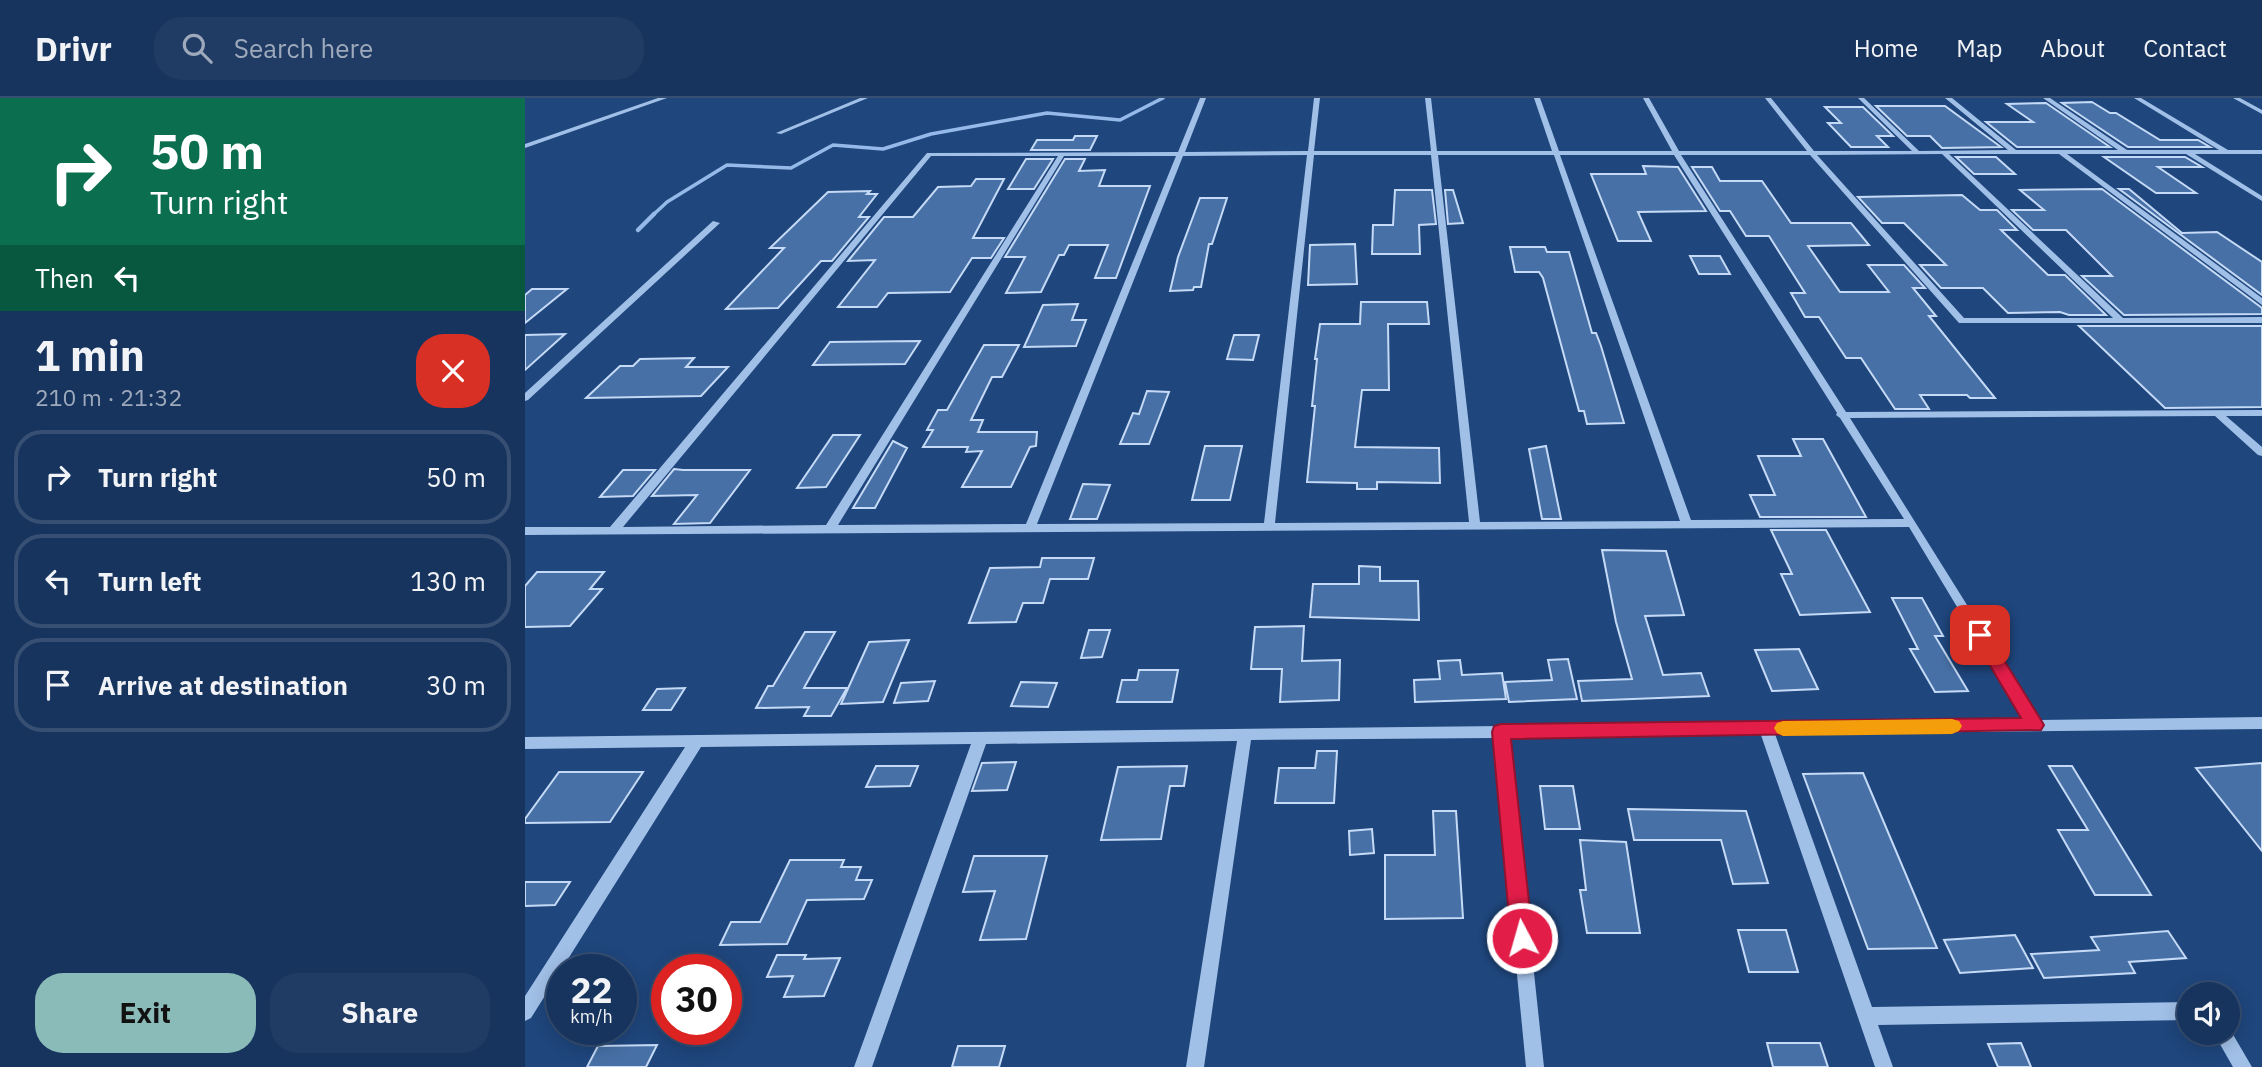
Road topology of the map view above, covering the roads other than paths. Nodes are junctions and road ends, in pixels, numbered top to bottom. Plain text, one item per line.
1 (664, 98) edge
2 (865, 98) edge
3 (1203, 98) edge
4 (1317, 98) edge
5 (1428, 98) edge
6 (1537, 98) edge
7 (1646, 98) edge
8 (1768, 98) edge
9 (1861, 98) edge
10 (1948, 98) edge
11 (2046, 98) edge
12 (2137, 98) edge
13 (2236, 98) edge
14 (2262, 112) edge
15 (779, 133) dead end
16 (525, 146) edge
17 (2126, 152) junction
18 (2189, 152) junction
19 (2227, 152) junction
20 (2262, 152) edge
21 (1435, 153) junction
22 (1812, 153) junction
23 (1918, 153) junction
24 (1944, 153) junction
25 (2015, 153) junction
26 (2061, 153) junction
27 (1062, 154) junction
28 (1183, 154) junction
29 (1311, 154) junction
30 (1555, 154) junction
31 (1677, 154) junction
32 (2262, 199) edge
33 (716, 223) dead end
34 (2262, 302) edge
35 (2120, 320) junction
36 (2262, 320) edge
37 (525, 398) edge
38 (2262, 413) edge
39 (2218, 414) junction
40 (1842, 415) junction
41 (2262, 453) edge
42 (1912, 523) junction
43 (1687, 524) junction
44 (1475, 526) junction
45 (1269, 527) junction
46 (1030, 528) junction
47 (829, 529) junction
48 (525, 531) edge
49 (613, 531) junction
50 (2262, 723) edge
51 (2035, 725) junction
52 (1766, 728) junction
53 (1501, 732) junction
54 (1245, 734) junction
55 (981, 737) junction
56 (697, 741) junction
57 (525, 743) edge
58 (2177, 1011) edge
59 (525, 1012) edge
60 (1866, 1016) junction
61 (2230, 1045) edge
62 (863, 1067) edge
63 (1195, 1067) edge
64 (1535, 1067) edge
65 (1884, 1067) edge
66 (2243, 1067) edge

1 - 16 street
2 - 15 street
3 - 28 street
4 - 29 street
5 - 21 street
6 - 30 street
7 - 31 street
8 - 22 street
9 - 23 street
10 - 25 street
11 - 17 street
12 - 19 street
13 - 14 street
17 - 18 street
17 - 26 street
18 - 19 street
18 - 32 street
19 - 20 street
21 - 29 street
21 - 30 street
21 - 44 street
22 - 23 street
22 - 31 street
22 - 35 street
23 - 24 street
24 - 25 street
24 - 35 street
25 - 26 street
26 - 34 street
27 - 28 street
27 - 47 street
27 - 49 street
28 - 29 street
28 - 46 street
29 - 45 street
30 - 31 street
30 - 43 street
31 - 40 street
33 - 37 street
35 - 36 street
38 - 39 street
39 - 40 street
39 - 41 street
40 - 42 street
42 - 43 street
42 - 51 street
43 - 44 street
44 - 45 street
45 - 46 street
46 - 47 street
47 - 49 street
48 - 49 street
50 - 51 street
51 - 52 street
52 - 53 street
52 - 60 street
53 - 54 street
53 - 64 street
54 - 55 street
54 - 63 street
55 - 56 street
55 - 62 street
56 - 57 street
56 - 59 street
58 - 60 street
60 - 65 street
61 - 66 street

